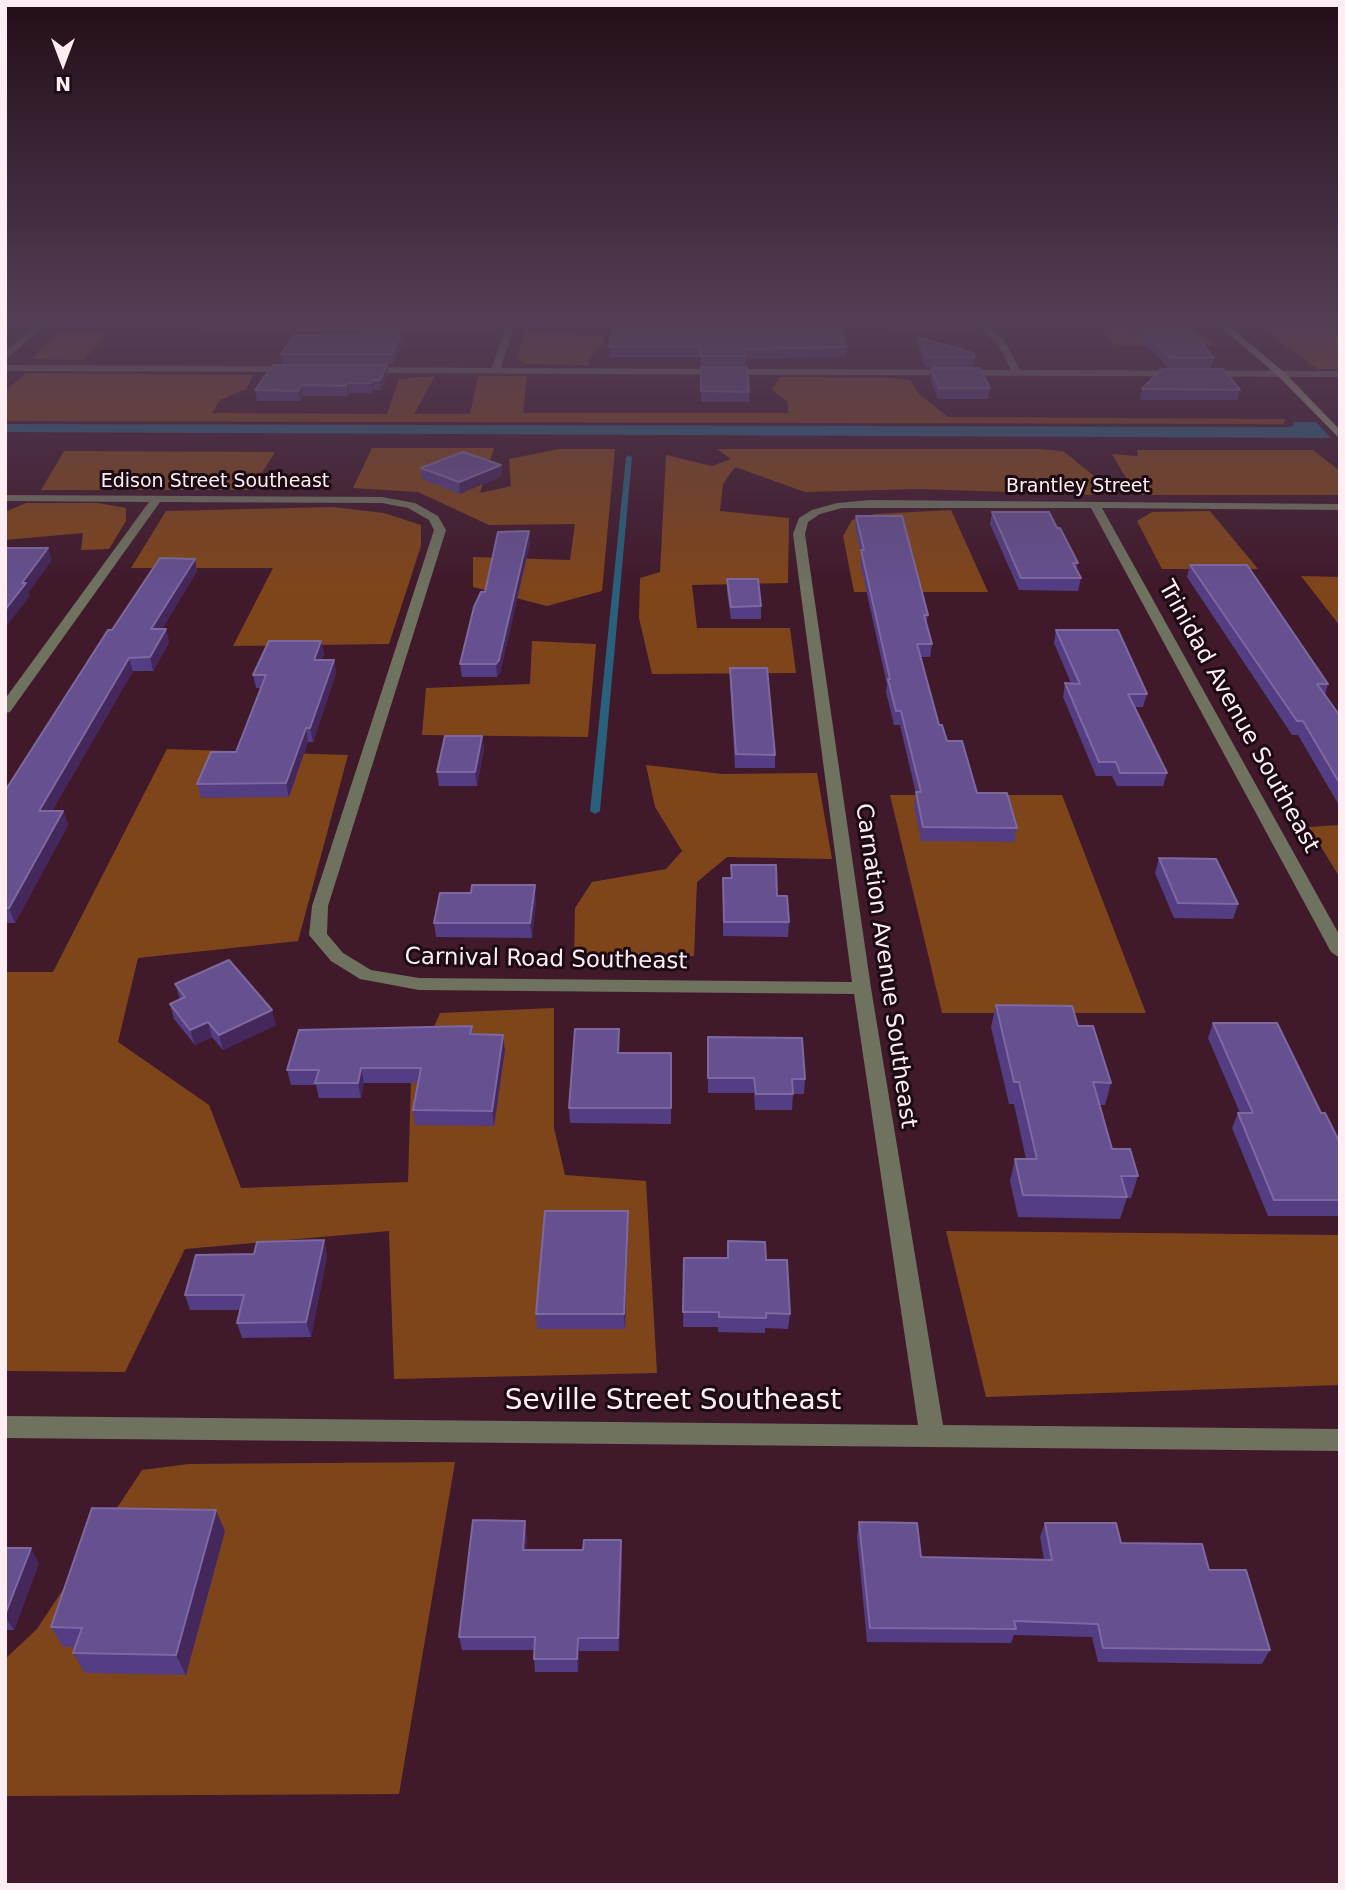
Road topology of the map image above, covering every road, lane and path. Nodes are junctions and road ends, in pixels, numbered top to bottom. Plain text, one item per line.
1 (1315, 411) edge
2 (1340, 436) edge
3 (5, 498) edge
4 (157, 499) junction
5 (1095, 505) junction
6 (1340, 507) edge
7 (422, 510) joint
8 (816, 512) joint
9 (5, 709) edge
10 (1340, 952) edge
11 (862, 988) junction
12 (5, 1427) edge
13 (932, 1434) junction
14 (1340, 1440) edge

1 - 2 street
3 - 4 street, Edison Street Southeast
4 - 7 street, Edison Street Southeast
4 - 9 street
5 - 6 street, Brantley Street
5 - 8 street, Brantley Street
5 - 10 street, Trinidad Avenue Southeast
7 - 11 street, Carnival Road Southeast
8 - 11 street, Carnation Avenue Southeast
11 - 13 street, Carnation Avenue Southeast
12 - 13 street, Seville Street Southeast
13 - 14 street, Seville Street Southeast

